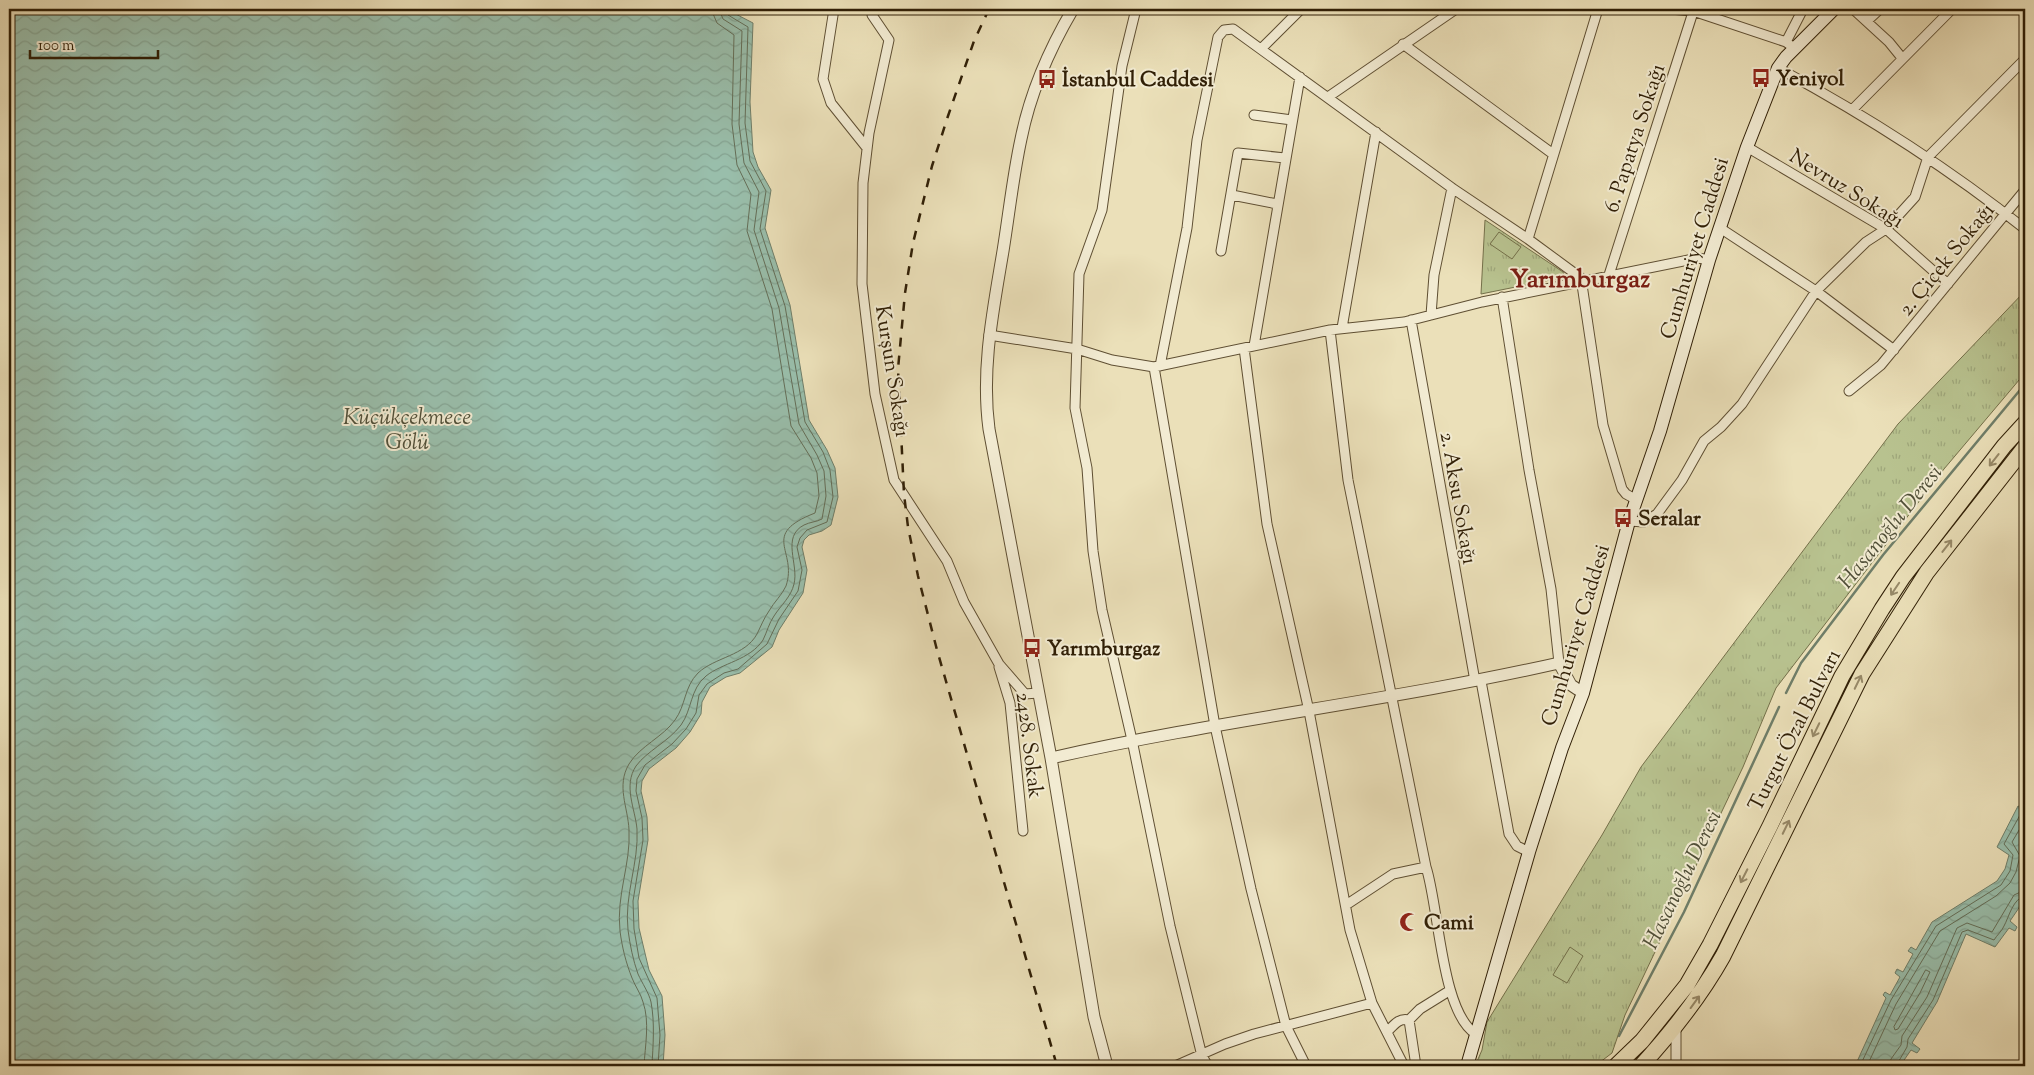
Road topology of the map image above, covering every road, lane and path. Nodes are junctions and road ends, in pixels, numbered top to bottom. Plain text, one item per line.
1 (834, 9) edge
2 (872, 9) edge
3 (1073, 9) edge
4 (1136, 9) edge
5 (1301, 9) edge
6 (1456, 9) edge
7 (1598, 9) edge
8 (1670, 9) edge
9 (1803, 9) edge
10 (1834, 9) edge
11 (1854, 9) edge
12 (1880, 9) edge
13 (1952, 9) edge
14 (1694, 10) edge
15 (1867, 21) junction
16 (1403, 44) junction
17 (1790, 45) junction
18 (1262, 48) junction
19 (1902, 58) junction
20 (2025, 59) edge
21 (1778, 68) junction
22 (1300, 77) junction
23 (1328, 97) junction
24 (1853, 109) junction
25 (1254, 115) dead end
26 (1292, 120) junction
27 (1376, 132) junction
28 (1747, 147) junction
29 (867, 148) junction
30 (1553, 154) junction
31 (1928, 157) junction
32 (1285, 158) junction
33 (1452, 188) junction
34 (2025, 190) edge
35 (1232, 195) junction
36 (1277, 204) junction
37 (2006, 213) junction
38 (1720, 228) junction
39 (2025, 229) edge
40 (1886, 230) junction
41 (1528, 238) junction
42 (1221, 251) dead end
43 (1709, 260) junction
44 (1608, 278) junction
45 (1583, 281) junction
46 (1948, 284) junction
47 (1816, 291) junction
48 (1502, 297) junction
49 (1431, 314) junction
50 (1411, 320) junction
51 (1342, 328) junction
52 (1330, 330) junction
53 (989, 335) junction
54 (1254, 346) junction
55 (1244, 348) junction
56 (1077, 349) junction
57 (1894, 350) junction
58 (1158, 367) junction
59 (1849, 391) dead end
60 (2025, 423) edge
61 (2025, 447) edge
62 (1636, 500) junction
63 (1629, 521) junction
64 (1559, 663) junction
65 (999, 664) junction
66 (1478, 681) junction
67 (1038, 693) junction
68 (1583, 693) junction
69 (1392, 695) junction
70 (1309, 711) junction
71 (1215, 726) junction
72 (1132, 740) junction
73 (1051, 758) junction
74 (1023, 831) dead end
75 (1529, 852) junction
76 (1426, 867) junction
77 (1346, 905) junction
78 (1449, 991) junction
79 (1372, 1003) junction
80 (1409, 1020) junction
81 (1286, 1026) junction
82 (1676, 1028) junction
83 (1387, 1032) junction
84 (1476, 1034) junction
85 (1202, 1056) junction
86 (1107, 1066) edge
87 (1175, 1066) edge
88 (1208, 1066) edge
89 (1306, 1066) edge
90 (1404, 1066) edge
91 (1416, 1066) edge
92 (1467, 1066) edge
93 (1616, 1066) edge
94 (1641, 1066) edge
95 (1676, 1066) edge

1 - 29 street
2 - 29 street, Kurşun Sokağı
3 - 53 street
4 - 56 street
5 - 18 street
6 - 16 street
7 - 30 street
8 - 14 street
9 - 17 street
10 - 17 main road, Cumhuriyet Caddesi
11 - 15 street
12 - 15 street
13 - 19 street
14 - 17 street
14 - 44 street, 6. Papatya Sokağı
15 - 19 street
16 - 23 street
16 - 30 street
17 - 21 main road, Cumhuriyet Caddesi
18 - 22 street
18 - 58 street
19 - 24 street
20 - 31 street
21 - 24 street
21 - 28 main road, Cumhuriyet Caddesi
22 - 23 street
22 - 26 street
23 - 27 street
24 - 31 street
25 - 26 street
26 - 32 street
27 - 33 street
27 - 51 street
28 - 38 main road, Cumhuriyet Caddesi
28 - 40 street, Nevruz Sokağı
29 - 65 street, Kurşun Sokağı
30 - 41 street
31 - 37 street
31 - 40 street
32 - 35 street
32 - 36 street
33 - 41 street
33 - 49 street
34 - 37 street, 2. Çiçek Sokağı
35 - 36 street
35 - 42 street
36 - 54 street
37 - 39 street
37 - 46 street, 2. Çiçek Sokağı
38 - 43 main road, Cumhuriyet Caddesi
38 - 47 street
40 - 46 street, Nevruz Sokağı
40 - 47 street
41 - 45 street
43 - 44 street
43 - 62 main road, Cumhuriyet Caddesi
44 - 45 street
45 - 48 street
45 - 62 street
46 - 57 street, 2. Çiçek Sokağı
47 - 57 street
47 - 63 street
48 - 49 street
48 - 64 street
49 - 50 street
50 - 51 street
50 - 66 street, 2. Aksu Sokağı
51 - 52 street
52 - 54 street
52 - 69 street
53 - 56 street
53 - 67 street
54 - 55 street
55 - 58 street
55 - 70 street
56 - 58 street
56 - 72 street
57 - 59 street, 2. Çiçek Sokağı
58 - 71 street
60 -> 93 main road, Turgut Özal Bulvarı
82 -> 61 main road, Turgut Özal Bulvarı
62 - 63 main road, Cumhuriyet Caddesi
63 - 68 main road, Cumhuriyet Caddesi
64 - 66 street
64 - 68 street
65 - 67 street, Kurşun Sokağı
65 - 74 street, 2428. Sokak
66 - 69 street
66 - 75 street, 2. Aksu Sokağı
67 - 73 street
68 - 75 main road, Cumhuriyet Caddesi
69 - 70 street
69 - 76 street
70 - 71 street
70 - 77 street
71 - 72 street
71 - 81 street
72 - 73 street
72 - 85 street
73 - 86 street
75 - 84 main road, Cumhuriyet Caddesi
76 - 77 street
76 - 78 street
77 - 79 street
78 - 80 street
78 - 84 street
79 - 81 street
79 - 83 street
80 - 83 street
80 - 91 street
81 - 85 street
81 - 89 street
82 - 94 main road, Turgut Özal Bulvarı
82 - 95 street
83 - 90 street
84 - 92 main road, Cumhuriyet Caddesi
85 - 87 street
85 - 88 street

